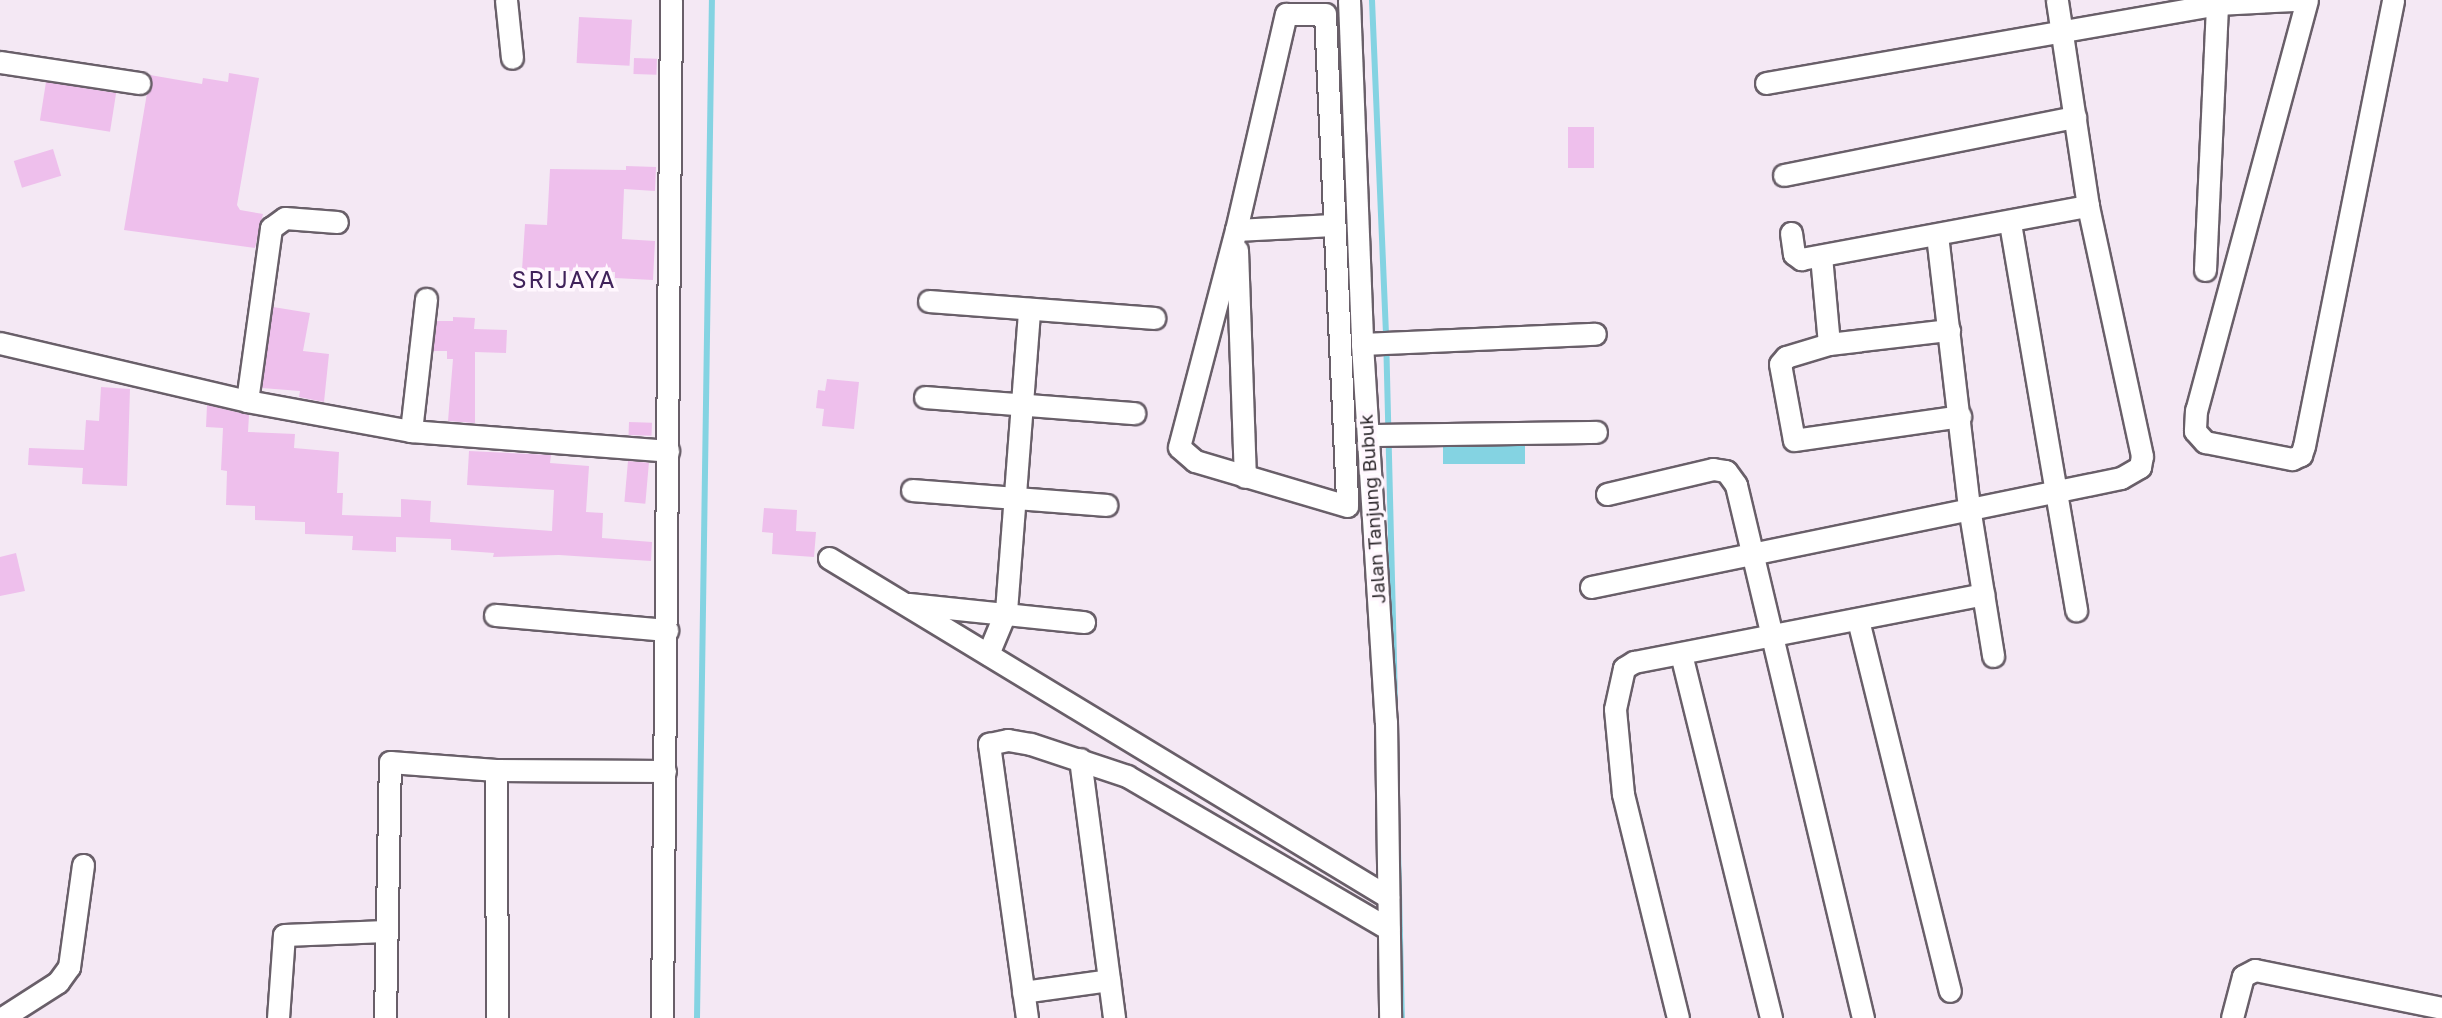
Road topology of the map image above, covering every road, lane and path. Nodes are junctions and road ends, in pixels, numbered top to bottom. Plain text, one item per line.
1 (506, 0) edge
2 (671, 0) edge
3 (1349, 0) edge
4 (2057, 0) edge
5 (2294, 0) edge
6 (2306, 0) edge
7 (2393, 0) edge
8 (2217, 4) junction
9 (1326, 7) edge
10 (2063, 33) junction
11 (512, 58) dead end
12 (0, 62) edge
13 (139, 83) dead end
14 (1766, 83) dead end
15 (2074, 117) junction
16 (1784, 175) dead end
17 (2088, 206) junction
18 (337, 222) dead end
19 (2010, 223) junction
20 (1236, 230) junction
21 (1333, 231) junction
22 (1791, 233) dead end
23 (1358, 234) junction
24 (1937, 235) junction
25 (1821, 256) junction
26 (2205, 270) dead end
27 (426, 299) dead end
28 (929, 302) dead end
29 (1029, 309) junction
30 (1154, 318) dead end
31 (1949, 330) junction
32 (1595, 334) dead end
33 (0, 343) edge
34 (1370, 344) junction
35 (1829, 344) junction
36 (925, 397) dead end
37 (247, 401) junction
38 (1022, 403) junction
39 (1134, 413) dead end
40 (1960, 416) junction
41 (411, 431) junction
42 (1597, 432) dead end
43 (1373, 435) junction
44 (668, 451) junction
45 (1245, 477) junction
46 (2058, 488) junction
47 (912, 490) dead end
48 (1607, 494) dead end
49 (1015, 496) junction
50 (1106, 505) dead end
51 (1969, 507) junction
52 (1752, 553) junction
53 (829, 558) dead end
54 (1591, 587) dead end
55 (1983, 594) junction
56 (903, 603) junction
57 (1006, 611) junction
58 (2076, 611) dead end
59 (495, 615) dead end
60 (1858, 620) junction
61 (1084, 622) dead end
62 (667, 630) junction
63 (1773, 638) junction
64 (1681, 653) junction
65 (988, 654) junction
66 (1993, 656) dead end
67 (1080, 759) junction
68 (496, 770) junction
69 (665, 771) junction
70 (83, 865) dead end
71 (1388, 897) junction
72 (1389, 929) junction
73 (386, 931) junction
74 (1109, 980) junction
75 (1950, 991) dead end
76 (1023, 992) junction
77 (2442, 1008) edge
78 (2, 1018) edge
79 (278, 1018) edge
80 (385, 1018) edge
81 (497, 1018) edge
82 (662, 1018) edge
83 (1027, 1018) edge
84 (1114, 1018) edge
85 (1390, 1018) edge
86 (1678, 1018) edge
87 (1771, 1018) edge
88 (1863, 1018) edge
89 (2232, 1018) edge

1 - 11 street
2 - 44 street
3 - 23 street, Jalan Tanjung Bubuk
4 - 10 street
5 - 8 street
6 - 7 street
8 - 10 street
8 - 26 street
9 - 20 street
9 - 21 street
10 - 14 street
10 - 15 street
12 - 13 street
15 - 16 street
15 - 17 street
17 - 19 street
17 - 46 street
18 - 37 street
19 - 24 street
19 - 46 street
20 - 21 street
20 - 45 street
20 - 45 street
21 - 23 street
21 - 45 street
22 - 25 street
23 - 34 street, Jalan Tanjung Bubuk
24 - 25 street
24 - 31 street
25 - 35 street
27 - 41 street
28 - 29 street
29 - 30 street
29 - 38 street
31 - 35 street
31 - 40 street
32 - 34 street
33 - 37 street
34 - 43 street, Jalan Tanjung Bubuk
35 - 40 street
36 - 38 street
37 - 41 street
38 - 39 street
38 - 49 street
40 - 51 street
41 - 44 street
42 - 43 street
43 - 71 street, Jalan Tanjung Bubuk
44 - 62 street
46 - 51 street
46 - 58 street
47 - 49 street
48 - 52 street
49 - 50 street
49 - 57 street
51 - 52 street
51 - 55 street
52 - 54 street
52 - 63 street
53 - 56 street
55 - 60 street
55 - 66 street
56 - 57 street
56 - 65 street
57 - 61 street
57 - 65 street
59 - 62 street
60 - 63 street
60 - 75 street
62 - 69 street
63 - 64 street
63 - 88 street
64 - 86 street
64 - 87 street
65 - 71 street
67 - 72 street
67 - 74 street
67 - 76 street
68 - 69 street
68 - 73 street
68 - 81 street
69 - 82 street
70 - 78 street
71 - 72 street, Jalan Tanjung Bubuk
72 - 85 street, Jalan Tanjung Bubuk
73 - 79 street
73 - 80 street
74 - 76 street
74 - 84 street
76 - 83 street
77 - 89 street

